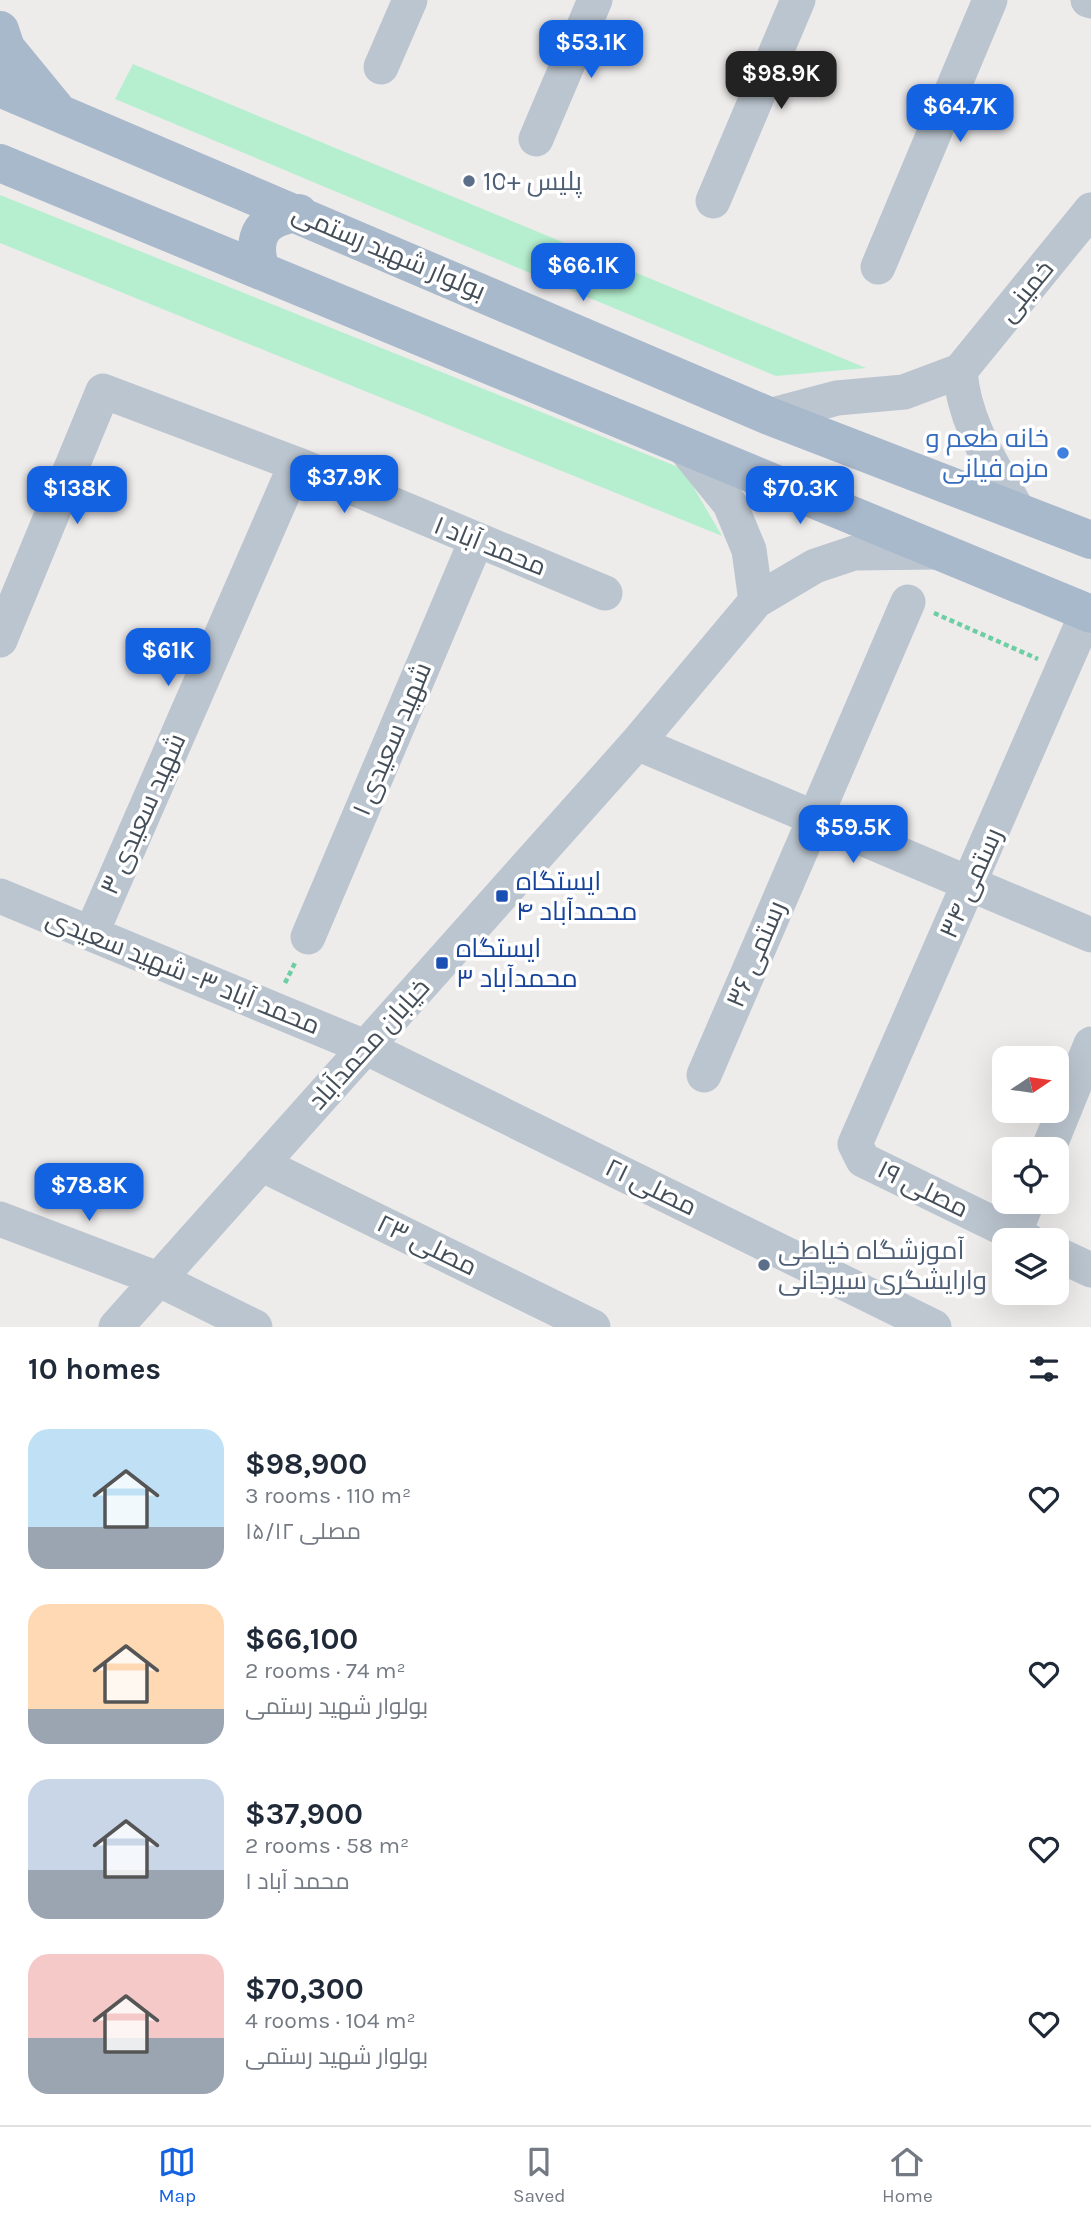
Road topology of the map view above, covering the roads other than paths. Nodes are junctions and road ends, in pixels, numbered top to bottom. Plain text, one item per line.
1 (410, 0) edge
2 (595, 0) edge
3 (798, 0) edge
4 (990, 0) edge
5 (0, 30) edge
6 (381, 67) dead end
7 (0, 88) edge
8 (57, 110) junction
9 (536, 139) dead end
10 (0, 163) edge
11 (713, 201) dead end
12 (1091, 210) edge
13 (299, 214) junction
14 (878, 267) dead end
15 (261, 271) junction
16 (960, 372) junction
17 (769, 416) junction
18 (683, 446) junction
19 (296, 464) junction
20 (1019, 513) junction
21 (1091, 540) edge
22 (476, 541) junction
23 (940, 552) junction
24 (605, 593) dead end
25 (756, 601) junction
26 (908, 602) road end
27 (1089, 613) edge
28 (0, 640) edge
29 (637, 743) junction
30 (815, 818) junction
31 (971, 884) junction
32 (0, 896) edge
33 (91, 934) junction
34 (1091, 935) edge
35 (308, 937) road end
36 (1091, 1044) edge
37 (367, 1048) junction
38 (704, 1074) dead end
39 (1053, 1137) edge
40 (858, 1153) joint
41 (261, 1164) junction
42 (0, 1219) edge
43 (1003, 1228) edge
44 (1069, 1260) edge
45 (1091, 1270) edge
46 (158, 1279) junction
47 (116, 1327) edge
48 (255, 1327) edge
49 (593, 1327) edge
50 (934, 1327) edge

1 - 6 street
2 - 9 street
3 - 11 street
4 - 14 street
5 - 8 main road
7 - 8 main road, بولوار شهید رستمی
8 - 13 main road, بولوار شهید رستمی
10 - 15 main road
12 - 16 street, خمینی
13 - 15 main road
13 - 17 main road, بولوار شهید رستمی
15 - 18 main road
16 - 17 street
16 - 20 street
17 - 20 main road, بولوار شهید رستمی
18 - 23 main road
18 - 25 street
19 - 22 street, محمد آباد ۱
19 - 28 street, محمد آباد ۱
19 - 33 street, شهید سعیدی ۳
20 - 21 main road, بولوار شهید رستمی
22 - 24 street, محمد آباد ۱
22 - 35 street, شهید سعیدی ۱
23 - 25 street, خیابان محمدآباد
23 - 27 main road
25 - 29 street, خیابان محمدآباد
26 - 30 street, رستمی ۳۶
27 - 31 street, رستمی ۳۴
29 - 30 street
29 - 37 street, خیابان محمدآباد
30 - 31 street
30 - 38 street, رستمی ۳۶
31 - 34 street
31 - 40 street, رستمی ۳۴
32 - 33 street, محمد آباد ۳- شهید سعیدی
33 - 37 street, محمد آباد ۳- شهید سعیدی
36 - 39 street
37 - 41 street, خیابان محمدآباد
37 - 50 street, مصلی ۲۱
40 - 43 street, مصلی ۱۹
41 - 46 street, خیابان محمدآباد
41 - 49 street, مصلی ۲۳
42 - 46 street
44 - 45 street
46 - 47 street, خیابان محمدآباد
46 - 48 street

